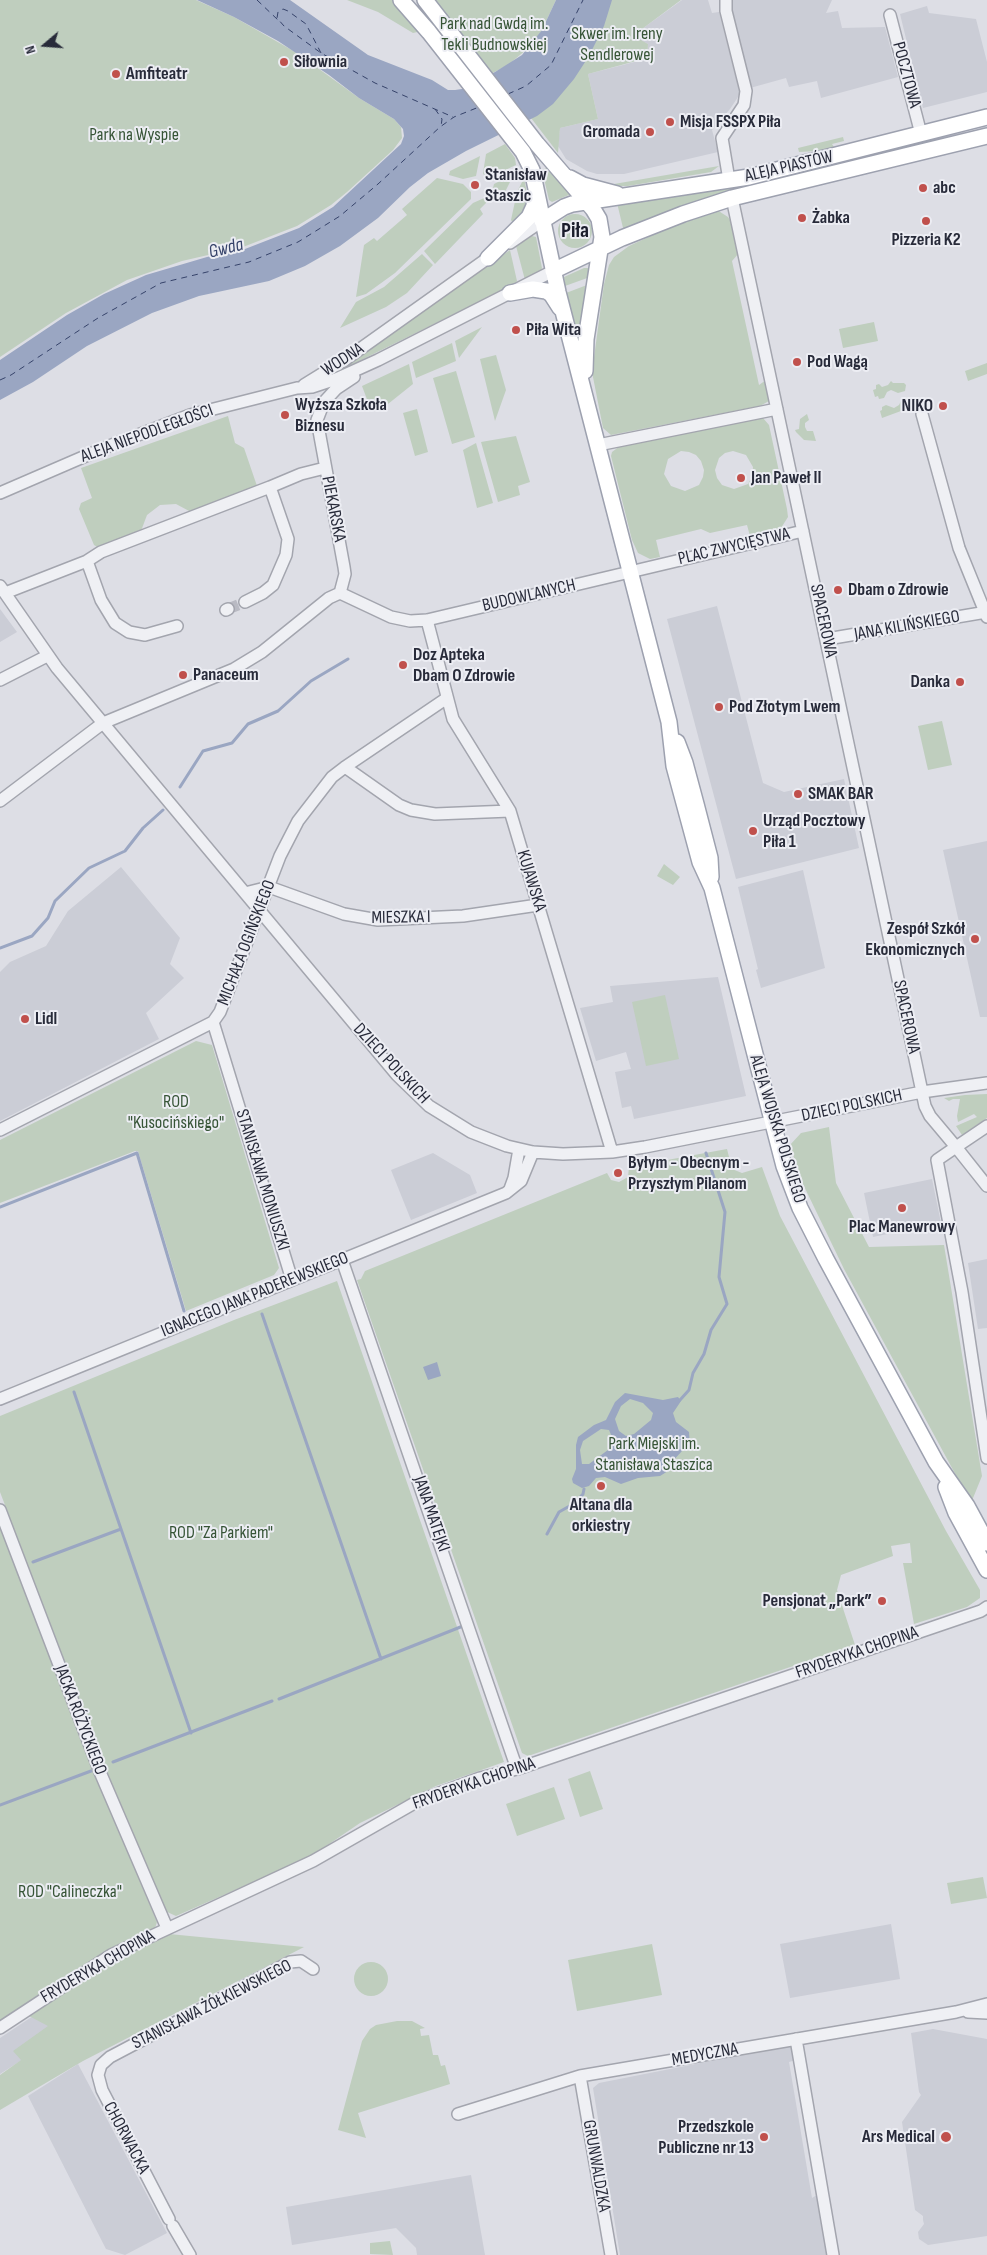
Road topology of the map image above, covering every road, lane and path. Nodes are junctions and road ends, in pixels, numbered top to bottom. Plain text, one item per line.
1 (401, 0) edge
2 (425, 0) edge
3 (726, 0) edge
4 (890, 15) dead end
5 (987, 117) edge
6 (921, 134) junction
7 (987, 136) edge
8 (556, 168) junction
9 (729, 180) junction
10 (535, 182) junction
11 (631, 195) junction
12 (732, 198) junction
13 (588, 202) junction
14 (542, 221) junction
15 (640, 231) junction
16 (600, 249) junction
17 (488, 258) junction
18 (553, 272) junction
19 (593, 288) junction
20 (510, 293) junction
21 (564, 316) junction
22 (346, 359) junction
23 (378, 360) junction
24 (352, 372) junction
25 (299, 388) junction
26 (586, 395) junction
27 (777, 409) junction
28 (922, 414) dead end
29 (598, 445) junction
30 (325, 468) junction
31 (270, 487) junction
32 (0, 493) edge
33 (803, 531) junction
34 (87, 561) junction
35 (630, 572) junction
36 (2, 590) edge
37 (340, 593) junction
38 (245, 602) tunnel mouth
39 (986, 614) edge
40 (427, 620) junction
41 (177, 626) dead end
42 (827, 639) junction
43 (47, 656) junction
44 (0, 680) edge
45 (447, 698) junction
46 (103, 723) junction
47 (345, 767) junction
48 (0, 801) edge
49 (510, 811) junction
50 (269, 887) junction
51 (245, 893) junction
52 (538, 905) junction
53 (260, 911) junction
54 (272, 925) junction
55 (251, 933) junction
56 (213, 1022) junction
57 (987, 1083) edge
58 (922, 1092) junction
59 (772, 1123) junction
60 (987, 1126) edge
61 (0, 1130) edge
62 (956, 1147) junction
63 (519, 1149) junction
64 (533, 1152) junction
65 (612, 1152) junction
66 (987, 1186) edge
67 (510, 1191) junction
68 (342, 1260) junction
69 (292, 1280) junction
70 (0, 1399) edge
71 (987, 1458) edge
72 (936, 1462) junction
73 (0, 1510) edge
74 (987, 1543) edge
75 (987, 1570) edge
76 (985, 1610) edge
77 (518, 1769) junction
78 (167, 1928) junction
79 (313, 1969) dead end
80 (987, 2004) edge
81 (956, 2012) junction
82 (987, 2013) edge
83 (0, 2028) edge
84 (796, 2039) junction
85 (110, 2057) joint
86 (580, 2076) junction
87 (458, 2114) dead end
88 (190, 2255) edge
89 (611, 2255) edge
90 (833, 2255) edge

1 - 10 main road
2 - 8 main road
3 - 9 street
4 - 6 street, POCZTOWA
5 - 6 main road, ALEJA PIASTÓW
6 - 9 main road, ALEJA PIASTÓW
7 - 12 main road, ALEJA PIASTÓW
8 - 11 main road
8 - 13 main road
9 - 11 main road, ALEJA PIASTÓW
10 - 14 main road
10 - 17 main road
11 - 13 main road, ALEJA PIASTÓW
12 - 15 main road, ALEJA PIASTÓW
12 - 27 street, PLAC ZWYCIĘSTWA
13 - 14 main road, ALEJA PIASTÓW
13 - 16 main road
14 - 17 street, WODNA
14 - 18 main road
15 - 16 main road, ALEJA PIASTÓW
15 - 19 main road
16 - 18 main road, ALEJA PIASTÓW
16 - 19 main road
17 - 22 street, WODNA
18 - 20 street, WODNA
18 - 21 main road
19 - 26 main road
20 - 21 main road
20 - 23 street, WODNA
21 - 26 main road
22 - 24 street
22 - 25 street, WODNA
23 - 24 street, WODNA
23 - 30 street, PIEKARSKA
24 - 25 street, WODNA
25 - 32 street, ALEJA NIEPODLEGŁOŚCI
26 - 29 main road
27 - 29 street
27 - 33 street, PLAC ZWYCIĘSTWA
28 - 39 street
29 - 35 main road, ALEJA WOJSKA POLSKIEGO
30 - 31 street
30 - 37 street, PIEKARSKA
31 - 34 street
31 - 38 street
33 - 35 street, PLAC ZWYCIĘSTWA
33 - 42 street, SPACEROWA
34 - 36 street
34 - 41 street
35 - 40 street, BUDOWLANYCH
35 - 59 main road, ALEJA WOJSKA POLSKIEGO
36 - 43 street, DZIECI POLSKICH
37 - 40 street
37 - 46 street
39 - 42 street, JANA KILIŃSKIEGO
40 - 45 street, KUJAWSKA
42 - 58 street, SPACEROWA
43 - 44 street
43 - 46 street, DZIECI POLSKICH
45 - 47 street, MICHAŁA OGIŃSKIEGO
45 - 49 street, KUJAWSKA
46 - 48 street
46 - 51 street, DZIECI POLSKICH
47 - 49 street
47 - 50 street, MICHAŁA OGIŃSKIEGO
49 - 52 street, KUJAWSKA
50 - 51 street
50 - 52 street, MIESZKA I
50 - 53 street, MICHAŁA OGIŃSKIEGO
51 - 53 street, DZIECI POLSKICH
52 - 65 street, KUJAWSKA
53 - 54 street, DZIECI POLSKICH
53 - 55 street, MICHAŁA OGIŃSKIEGO
54 - 55 street
54 - 63 street, DZIECI POLSKICH
55 - 56 street, MICHAŁA OGIŃSKIEGO
56 - 61 street, MICHAŁA OGIŃSKIEGO
56 - 69 street, STANISŁAWA MONIUSZKI
57 - 58 street, DZIECI POLSKICH
58 - 59 street, DZIECI POLSKICH
58 - 62 street, SPACEROWA
59 - 65 street, DZIECI POLSKICH
59 - 72 main road, ALEJA WOJSKA POLSKIEGO
60 - 62 street
62 - 66 street, SPACEROWA
62 - 71 street
63 - 64 street, DZIECI POLSKICH
63 - 67 street
64 - 65 street, DZIECI POLSKICH
64 - 67 street, IGNACEGO JANA PADEREWSKIEGO
67 - 68 street, IGNACEGO JANA PADEREWSKIEGO
68 - 69 street, IGNACEGO JANA PADEREWSKIEGO
68 - 77 street, JANA MATEJKI
69 - 70 street, IGNACEGO JANA PADEREWSKIEGO
72 - 74 main road, ALEJA WOJSKA POLSKIEGO
72 - 75 main road, ALEJA WOJSKA POLSKIEGO
73 - 78 street, JACKA RÓŻYCKIEGO
76 - 77 street, FRYDERYKA CHOPINA
77 - 78 street, FRYDERYKA CHOPINA
78 - 83 street, FRYDERYKA CHOPINA
79 - 85 street, STANISŁAWA ŻÓŁKIEWSKIEGO
80 - 81 street, MEDYCZNA
81 - 82 street, MEDYCZNA
81 - 84 street, MEDYCZNA
84 - 86 street, MEDYCZNA
84 - 90 street
85 - 88 street, CHORWACKA
86 - 87 street, MEDYCZNA
86 - 89 street, GRUNWALDZKA

